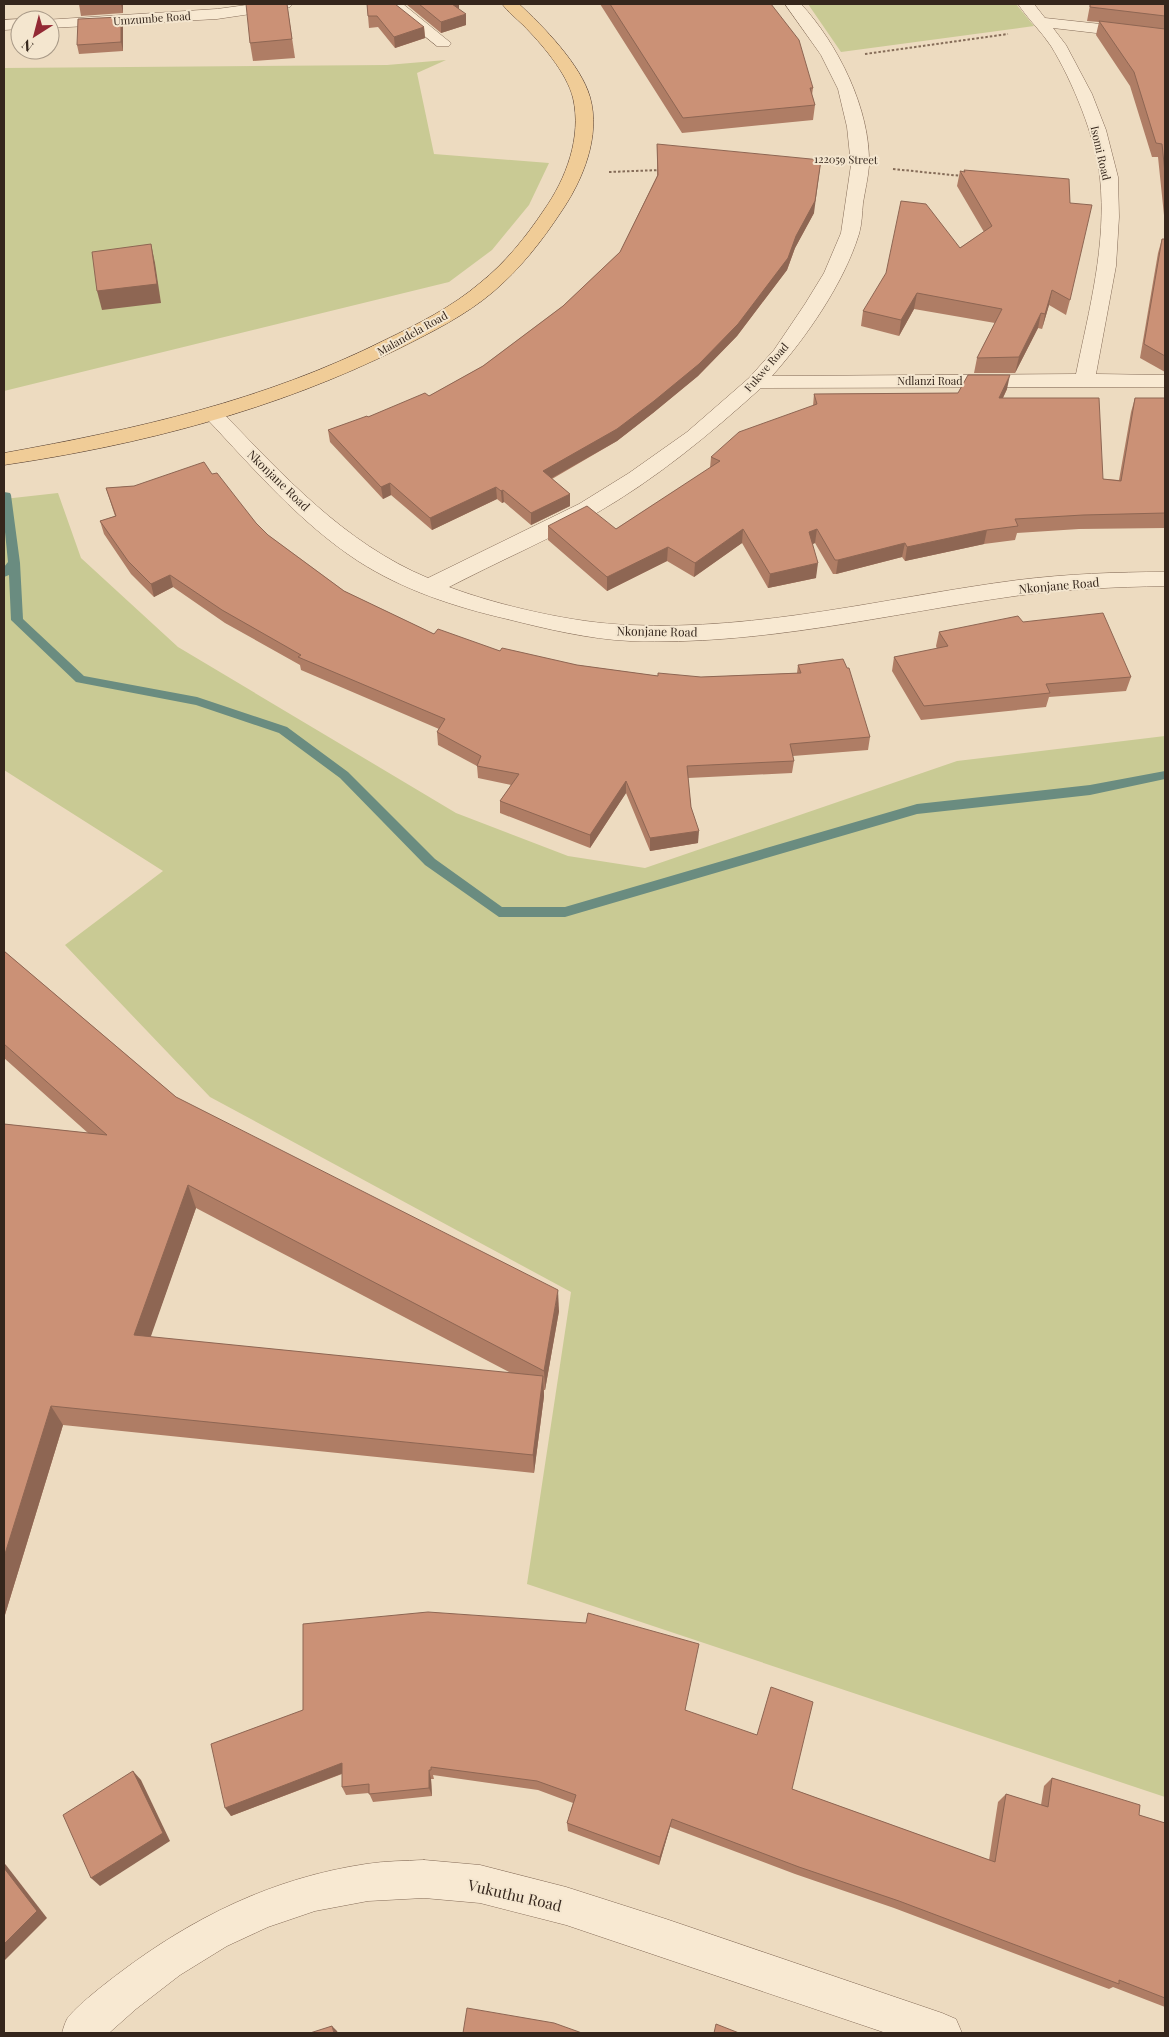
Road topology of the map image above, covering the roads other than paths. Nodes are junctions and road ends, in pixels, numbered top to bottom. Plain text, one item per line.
1 (284, 4) edge
2 (392, 4) edge
3 (510, 4) edge
4 (793, 4) edge
5 (1026, 4) edge
6 (60, 22) edge
7 (1043, 25) junction
8 (1165, 36) edge
9 (443, 43) dead end
10 (1085, 380) junction
11 (1165, 381) edge
12 (756, 382) junction
13 (214, 415) junction
14 (4, 459) edge
15 (1165, 579) edge
16 (429, 587) junction
17 (81, 2033) edge
18 (942, 2033) edge

1 - 6 street, Umzumbe Road
2 - 9 street
3 - 13 main road, Malandela Road
4 - 12 street, Fukwe Road
5 - 7 street, Isomi Road
7 - 8 street
7 - 10 street, Isomi Road
10 - 11 street, Ndlanzi Road
10 - 12 street, Ndlanzi Road
12 - 16 street, Fukwe Road
13 - 14 main road, Malandela Road
13 - 16 street, Nkonjane Road
15 - 16 street, Nkonjane Road
17 - 18 street, Vukuthu Road

